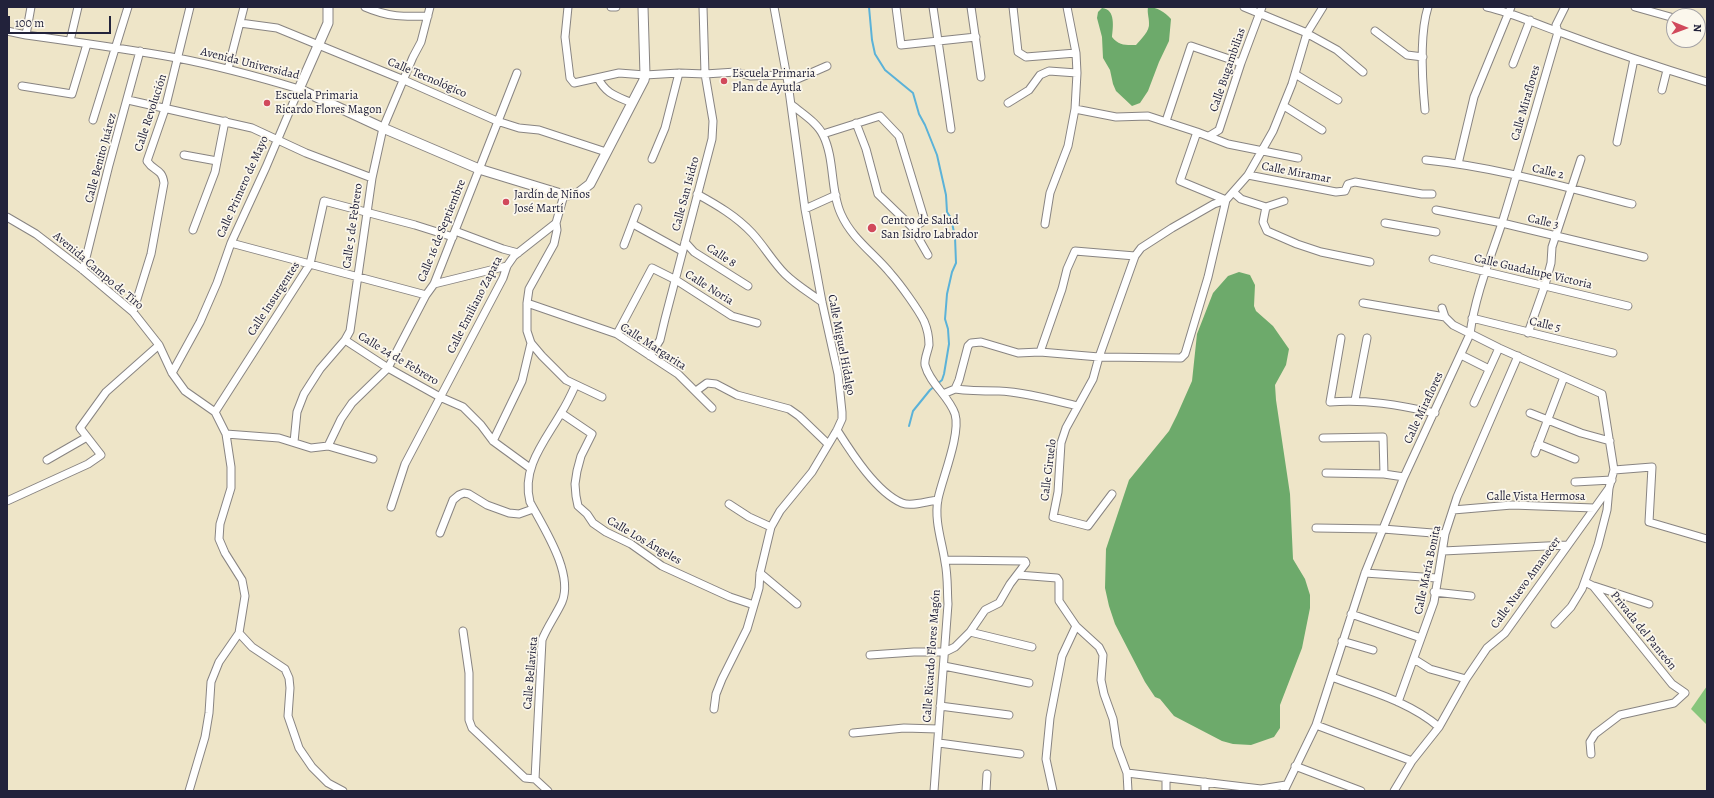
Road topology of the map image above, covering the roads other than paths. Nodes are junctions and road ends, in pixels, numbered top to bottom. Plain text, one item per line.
1 (31, 7) edge
2 (78, 7) edge
3 (128, 7) edge
4 (190, 7) edge
5 (244, 7) edge
6 (328, 7) edge
7 (365, 7) edge
8 (430, 7) edge
9 (568, 7) edge
10 (611, 7) edge
11 (616, 7) edge
12 (644, 7) edge
13 (703, 7) edge
14 (774, 7) edge
15 (896, 7) edge
16 (933, 7) edge
17 (971, 7) edge
18 (1013, 7) edge
19 (1067, 7) edge
20 (1244, 7) edge
21 (1323, 7) edge
22 (1428, 7) edge
23 (1487, 7) edge
24 (1565, 7) edge
25 (1635, 7) edge
26 (1261, 10) edge
27 (1510, 10) edge
28 (428, 16) junction
29 (1666, 16) edge
30 (1530, 20) junction
31 (240, 23) junction
32 (7, 31) edge
33 (1375, 31) dead end
34 (1558, 32) junction
35 (1307, 33) junction
36 (26, 35) junction
37 (976, 37) junction
38 (70, 41) junction
39 (937, 42) junction
40 (87, 44) junction
41 (319, 45) junction
42 (116, 48) junction
43 (140, 51) junction
44 (1076, 52) junction
45 (1422, 57) junction
46 (179, 58) junction
47 (1634, 59) junction
48 (1241, 63) junction
49 (1513, 64) dead end
50 (827, 66) dead end
51 (228, 69) junction
52 (1667, 70) junction
53 (679, 72) junction
54 (1364, 72) dead end
55 (516, 73) dead end
56 (1077, 73) junction
57 (705, 74) junction
58 (1295, 74) junction
59 (645, 75) junction
60 (787, 75) junction
61 (982, 77) dead end
62 (598, 78) junction
63 (404, 80) junction
64 (1707, 82) edge
65 (788, 83) junction
66 (22, 86) dead end
67 (299, 89) junction
68 (1662, 90) dead end
69 (128, 100) junction
70 (1338, 100) dead end
71 (632, 103) junction
72 (1008, 103) dead end
73 (791, 104) junction
74 (1284, 106) junction
75 (165, 109) junction
76 (1075, 109) junction
77 (1425, 110) dead end
78 (93, 120) dead end
79 (225, 120) junction
80 (497, 121) junction
81 (1166, 121) junction
82 (856, 123) junction
83 (383, 128) junction
84 (951, 128) dead end
85 (1218, 130) junction
86 (1322, 130) dead end
87 (1197, 132) junction
88 (823, 134) junction
89 (1209, 136) junction
90 (277, 140) junction
91 (1617, 142) dead end
92 (1228, 144) junction
93 (1262, 151) junction
94 (606, 152) junction
95 (184, 155) dead end
96 (1298, 158) dead end
97 (652, 159) dead end
98 (1581, 159) dead end
99 (1426, 160) dead end
100 (217, 161) junction
101 (1458, 164) junction
102 (479, 169) junction
103 (1248, 175) junction
104 (1516, 176) junction
105 (372, 178) junction
106 (1572, 189) junction
107 (1233, 192) junction
108 (697, 194) junction
109 (1432, 194) dead end
110 (564, 195) junction
111 (836, 195) junction
112 (1226, 200) junction
113 (1284, 201) dead end
114 (1632, 204) dead end
115 (1266, 207) junction
116 (638, 208) dead end
117 (805, 209) junction
118 (1436, 210) dead end
119 (366, 212) junction
120 (7, 217) edge
121 (556, 223) junction
122 (1385, 223) dead end
123 (1502, 223) junction
124 (633, 224) junction
125 (1045, 224) dead end
126 (912, 227) junction
127 (193, 230) dead end
128 (1436, 232) dead end
129 (454, 234) junction
130 (1556, 236) junction
131 (685, 242) junction
132 (231, 243) junction
133 (624, 245) dead end
134 (682, 251) junction
135 (518, 253) junction
136 (928, 255) dead end
137 (1135, 256) junction
138 (1644, 257) dead end
139 (1433, 259) dead end
140 (1370, 262) dead end
141 (310, 264) junction
142 (507, 266) junction
143 (83, 270) junction
144 (1485, 272) junction
145 (357, 276) junction
146 (676, 280) junction
147 (434, 284) junction
148 (1545, 285) junction
149 (748, 286) dead end
150 (426, 295) junction
151 (822, 302) junction
152 (527, 303) junction
153 (1363, 303) dead end
154 (1628, 306) dead end
155 (1442, 308) dead end
156 (133, 312) junction
157 (1445, 317) junction
158 (1472, 318) junction
159 (757, 323) dead end
160 (1528, 333) junction
161 (617, 334) junction
162 (1470, 334) junction
163 (1341, 338) dead end
164 (1367, 338) dead end
165 (345, 340) junction
166 (531, 343) junction
167 (158, 345) junction
168 (1499, 348) junction
169 (1040, 352) junction
170 (1613, 353) dead end
171 (1461, 355) junction
172 (650, 356) junction
173 (1518, 356) junction
174 (1099, 357) junction
175 (388, 368) junction
176 (1489, 369) junction
177 (172, 373) junction
178 (1564, 377) junction
179 (575, 386) junction
180 (955, 389) junction
181 (696, 391) junction
182 (943, 394) junction
183 (440, 397) junction
184 (602, 397) dead end
185 (1355, 400) junction
186 (1474, 403) dead end
187 (1078, 406) junction
188 (712, 408) dead end
189 (215, 412) junction
190 (561, 413) junction
191 (1434, 413) junction
192 (1530, 413) dead end
193 (1548, 420) junction
194 (837, 430) junction
195 (226, 434) junction
196 (87, 437) junction
197 (1323, 438) dead end
198 (493, 441) junction
199 (1610, 441) junction
200 (294, 442) junction
201 (828, 444) junction
202 (1538, 444) junction
203 (328, 446) junction
204 (1535, 454) dead end
205 (374, 459) dead end
206 (1575, 459) dead end
207 (47, 460) dead end
208 (530, 468) junction
209 (1614, 470) junction
210 (1326, 473) dead end
211 (1384, 474) junction
212 (1404, 477) junction
213 (1612, 480) junction
214 (1575, 482) dead end
215 (1609, 488) junction
216 (1112, 494) dead end
217 (938, 500) junction
218 (7, 501) edge
219 (729, 504) dead end
220 (391, 507) dead end
221 (1594, 508) junction
222 (534, 509) junction
223 (1454, 510) junction
224 (771, 527) junction
225 (1316, 528) dead end
226 (1383, 529) junction
227 (440, 533) dead end
228 (1445, 534) junction
229 (1707, 539) edge
230 (1568, 545) junction
231 (1443, 551) junction
232 (945, 560) junction
233 (760, 573) junction
234 (1365, 573) junction
235 (1018, 575) junction
236 (1437, 578) junction
237 (1585, 582) junction
238 (1593, 586) junction
239 (1434, 592) junction
240 (1471, 596) dead end
241 (797, 604) dead end
242 (1649, 604) dead end
243 (754, 605) junction
244 (1351, 614) junction
245 (1555, 624) dead end
246 (1076, 626) junction
247 (463, 631) dead end
248 (970, 632) junction
249 (239, 633) junction
250 (1421, 638) junction
251 (1342, 641) junction
252 (1032, 646) dead end
253 (1373, 650) dead end
254 (945, 652) junction
255 (870, 655) dead end
256 (1414, 659) junction
257 (944, 666) junction
258 (1332, 678) junction
259 (1466, 679) junction
260 (1028, 683) dead end
261 (1398, 702) junction
262 (940, 706) junction
263 (714, 709) dead end
264 (1010, 715) dead end
265 (1316, 725) junction
266 (1439, 727) junction
267 (938, 729) junction
268 (853, 733) dead end
269 (939, 743) junction
270 (1020, 754) dead end
271 (1591, 754) dead end
272 (1412, 761) junction
273 (1295, 766) junction
274 (1127, 773) junction
275 (987, 774) dead end
276 (1166, 778) junction
277 (535, 779) junction
278 (1205, 782) junction
279 (1285, 788) edge
280 (1238, 789) edge
281 (189, 791) edge
282 (343, 791) edge
283 (548, 791) edge
284 (934, 791) edge
285 (986, 791) edge
286 (1053, 791) edge
287 (1128, 791) edge
288 (1166, 791) edge
289 (1205, 791) edge
290 (1361, 791) edge
291 (1394, 791) edge

1 - 36 street
2 - 38 street
3 - 42 street
4 - 46 street, Calle Revolución
5 - 31 street
6 - 41 street, Calle Primero de Mayo
7 - 28 street
8 - 28 street, Calle 5 de Febrero
9 - 62 street
10 - 11 street
12 - 59 street
13 - 57 street, Calle San Isidro
14 - 60 street, Calle Miguel Hidalgo
15 - 39 street
16 - 39 street
17 - 37 street
18 - 44 street
19 - 44 street
20 - 26 street
21 - 35 street
22 - 45 street
23 - 27 street
24 - 34 street, Calle Miraflores
25 - 29 street
26 - 35 street
26 - 48 street, Calle Bugambilias
27 - 30 street
27 - 101 street
28 - 63 street, Calle 5 de Febrero
30 - 34 street
30 - 49 street
31 - 41 street, Calle Tecnológico
31 - 51 street
32 - 36 street, Avenida Universidad
33 - 45 street
34 - 47 street
34 - 104 street, Calle Miraflores
35 - 54 street
35 - 58 street
36 - 38 street, Avenida Universidad
37 - 39 street
37 - 61 street
38 - 40 street, Avenida Universidad
39 - 84 street
40 - 42 street, Avenida Universidad
40 - 66 street
41 - 63 street, Calle Tecnológico
41 - 67 street, Calle Primero de Mayo
42 - 43 street, Avenida Universidad
42 - 78 street
43 - 46 street, Avenida Universidad
43 - 69 street, Calle Benito Juárez
44 - 56 street
45 - 77 street
46 - 51 street, Avenida Universidad
46 - 75 street, Calle Revolución
47 - 52 street
47 - 91 street
48 - 81 street
48 - 85 street, Calle Bugambilias
50 - 65 street
51 - 67 street, Avenida Universidad
52 - 64 street
52 - 68 street
53 - 57 street
53 - 59 street
53 - 97 street
55 - 80 street, Calle 16 de Septiembre
56 - 72 street
56 - 76 street
57 - 60 street
57 - 108 street, Calle San Isidro
58 - 70 street
58 - 74 street
59 - 62 street
59 - 71 street
60 - 65 street, Calle Miguel Hidalgo
62 - 71 street
63 - 80 street, Calle Tecnológico
63 - 83 street, Calle 5 de Febrero
65 - 73 street, Calle Miguel Hidalgo
67 - 83 street, Avenida Universidad
67 - 90 street, Calle Primero de Mayo
69 - 75 street
69 - 143 street, Calle Benito Juárez
71 - 94 street
73 - 88 street
73 - 117 street, Calle Miguel Hidalgo
74 - 86 street
74 - 93 street
75 - 79 street
75 - 156 street, Calle Revolución
76 - 81 street
76 - 125 street
79 - 90 street
79 - 100 street
80 - 94 street, Calle Tecnológico
80 - 102 street, Calle 16 de Septiembre
81 - 87 street
82 - 88 street
82 - 126 street
82 - 126 street
83 - 102 street, Avenida Universidad
83 - 105 street, Calle 5 de Febrero
85 - 89 street, Calle Bugambilias
85 - 92 street
87 - 89 street
87 - 112 street
88 - 111 street, Calle Ricardo Flores Magón
89 - 92 street
90 - 105 street
90 - 132 street, Calle Primero de Mayo
92 - 93 street
93 - 96 street
93 - 103 street
94 - 110 street
95 - 100 street
98 - 106 street
99 - 101 street, Calle 2
100 - 127 street
101 - 104 street, Calle 2
102 - 110 street, Avenida Universidad
102 - 129 street, Calle 16 de Septiembre
103 - 107 street
103 - 109 street, Calle Miramar
104 - 106 street, Calle 2
104 - 123 street, Calle Miraflores
105 - 119 street, Calle 5 de Febrero
106 - 114 street, Calle 2
106 - 130 street
107 - 112 street
107 - 115 street
108 - 131 street, Calle San Isidro
108 - 151 street
110 - 121 street
111 - 117 street
111 - 182 street, Calle Ricardo Flores Magón
112 - 137 street
112 - 174 street
113 - 115 street
115 - 140 street
116 - 124 street
117 - 151 street, Calle Miguel Hidalgo
118 - 123 street, Calle 3
119 - 129 street, Calle Insurgentes
119 - 141 street, Calle Insurgentes
119 - 145 street, Calle 5 de Febrero
120 - 143 street, Avenida Campo de Tiro
121 - 135 street, Calle Emiliano Zapata
121 - 152 street
122 - 128 street
123 - 130 street, Calle 3
123 - 144 street, Calle Miraflores
124 - 133 street
124 - 134 street
126 - 136 street
129 - 135 street, Calle Insurgentes
129 - 147 street, Calle 16 de Septiembre
130 - 138 street, Calle 3
130 - 148 street
131 - 134 street, Calle San Isidro
131 - 149 street, Calle 8
132 - 141 street
132 - 177 street, Calle Primero de Mayo
134 - 146 street, Calle San Isidro
135 - 142 street, Calle Emiliano Zapata
137 - 169 street
137 - 174 street, Calle Ciruelo
139 - 144 street, Calle Guadalupe Victoria
141 - 145 street
141 - 189 street, Calle Insurgentes
142 - 147 street
142 - 183 street, Calle Emiliano Zapata
143 - 156 street, Avenida Campo de Tiro
144 - 148 street, Calle Guadalupe Victoria
144 - 158 street, Calle Miraflores
145 - 150 street
145 - 165 street, Calle 5 de Febrero
146 - 159 street, Calle Noria
146 - 161 street, Calle Noria
146 - 172 street, Calle San Isidro
147 - 150 street, Calle 16 de Septiembre
148 - 154 street, Calle Guadalupe Victoria
148 - 160 street
150 - 175 street, Calle 16 de Septiembre
151 - 194 street, Calle Miguel Hidalgo
152 - 161 street, Calle Margarita
152 - 166 street
153 - 157 street
155 - 157 street
156 - 167 street, Avenida Campo de Tiro
157 - 162 street
158 - 160 street, Calle 5
158 - 162 street, Calle Miraflores
160 - 170 street, Calle 5
161 - 172 street, Calle Margarita
162 - 168 street
162 - 171 street, Calle Miraflores
163 - 185 street
164 - 185 street
165 - 175 street, Calle 24 de Febrero
165 - 200 street, Calle 5 de Febrero
166 - 179 street
166 - 198 street
167 - 177 street, Avenida Campo de Tiro
167 - 196 street
168 - 173 street
168 - 176 street
169 - 174 street
169 - 180 street
171 - 176 street
171 - 191 street, Calle Miraflores
172 - 181 street, Calle Margarita
173 - 178 street
173 - 223 street, Calle María Bonita
174 - 187 street, Calle Ciruelo
175 - 183 street, Calle 24 de Febrero
175 - 203 street, Calle 16 de Septiembre
176 - 186 street
177 - 189 street, Avenida Campo de Tiro
178 - 193 street
178 - 199 street
179 - 184 street
179 - 190 street, Calle Bellavista
180 - 182 street
180 - 187 street
181 - 188 street, Calle Margarita
181 - 201 street
182 - 217 street, Calle Ricardo Flores Magón
183 - 198 street
183 - 220 street, Calle Emiliano Zapata
185 - 191 street
187 - 216 street, Calle Ciruelo
189 - 195 street, Avenida Campo de Tiro
190 - 208 street, Calle Bellavista
190 - 243 street, Calle Los Ángeles
191 - 212 street, Calle Miraflores
192 - 193 street
193 - 199 street
193 - 202 street
194 - 201 street, Calle Miguel Hidalgo
194 - 217 street
195 - 200 street
195 - 249 street, Avenida Campo de Tiro
196 - 207 street
196 - 218 street
197 - 211 street
198 - 208 street
199 - 209 street
200 - 203 street
201 - 224 street, Calle Miguel Hidalgo
202 - 204 street
202 - 206 street
203 - 205 street
208 - 222 street, Calle Bellavista
209 - 213 street
209 - 229 street
210 - 211 street
211 - 212 street
212 - 226 street, Calle Miraflores
213 - 214 street
213 - 215 street
215 - 221 street, Calle Nuevo Amanecer
215 - 237 street
217 - 232 street, Calle Ricardo Flores Magón
219 - 224 street
221 - 223 street, Calle Vista Hermosa
221 - 230 street, Calle Nuevo Amanecer
222 - 227 street
222 - 277 street, Calle Bellavista
223 - 228 street, Calle María Bonita
224 - 233 street, Calle Miguel Hidalgo
225 - 226 street
226 - 228 street
226 - 234 street, Calle Miraflores
228 - 231 street, Calle María Bonita
230 - 231 street
230 - 259 street, Calle Nuevo Amanecer
231 - 236 street, Calle María Bonita
232 - 235 street
232 - 254 street, Calle Ricardo Flores Magón
233 - 241 street
233 - 243 street, Calle Miguel Hidalgo
234 - 236 street
234 - 244 street, Calle Miraflores
235 - 246 street
235 - 248 street
236 - 239 street, Calle María Bonita
237 - 238 street, Privada del Panteón
237 - 245 street
238 - 242 street
238 - 271 street, Privada del Panteón
239 - 240 street
239 - 250 street, Calle María Bonita
243 - 263 street, Calle Miguel Hidalgo
244 - 250 street
244 - 251 street, Calle Miraflores
246 - 274 street
246 - 286 street
247 - 277 street
248 - 252 street
248 - 254 street
249 - 281 street, Avenida Campo de Tiro
249 - 282 street
250 - 256 street, Calle María Bonita
251 - 253 street
251 - 258 street, Calle Miraflores
254 - 255 street
254 - 257 street, Calle Ricardo Flores Magón
256 - 259 street
256 - 261 street, Calle María Bonita
257 - 260 street
257 - 262 street, Calle Ricardo Flores Magón
258 - 261 street
258 - 265 street, Calle Miraflores
259 - 266 street, Calle Nuevo Amanecer
261 - 266 street
262 - 264 street
262 - 267 street, Calle Ricardo Flores Magón
265 - 272 street
265 - 273 street, Calle Miraflores
266 - 272 street, Calle Nuevo Amanecer
267 - 268 street
267 - 269 street, Calle Ricardo Flores Magón
269 - 270 street
269 - 284 street, Calle Ricardo Flores Magón
272 - 291 street, Calle Nuevo Amanecer
273 - 279 street, Calle Miraflores
273 - 290 street
274 - 276 street
274 - 287 street
275 - 285 street
276 - 278 street
276 - 288 street
277 - 283 street
278 - 280 street
278 - 289 street
279 - 280 street

